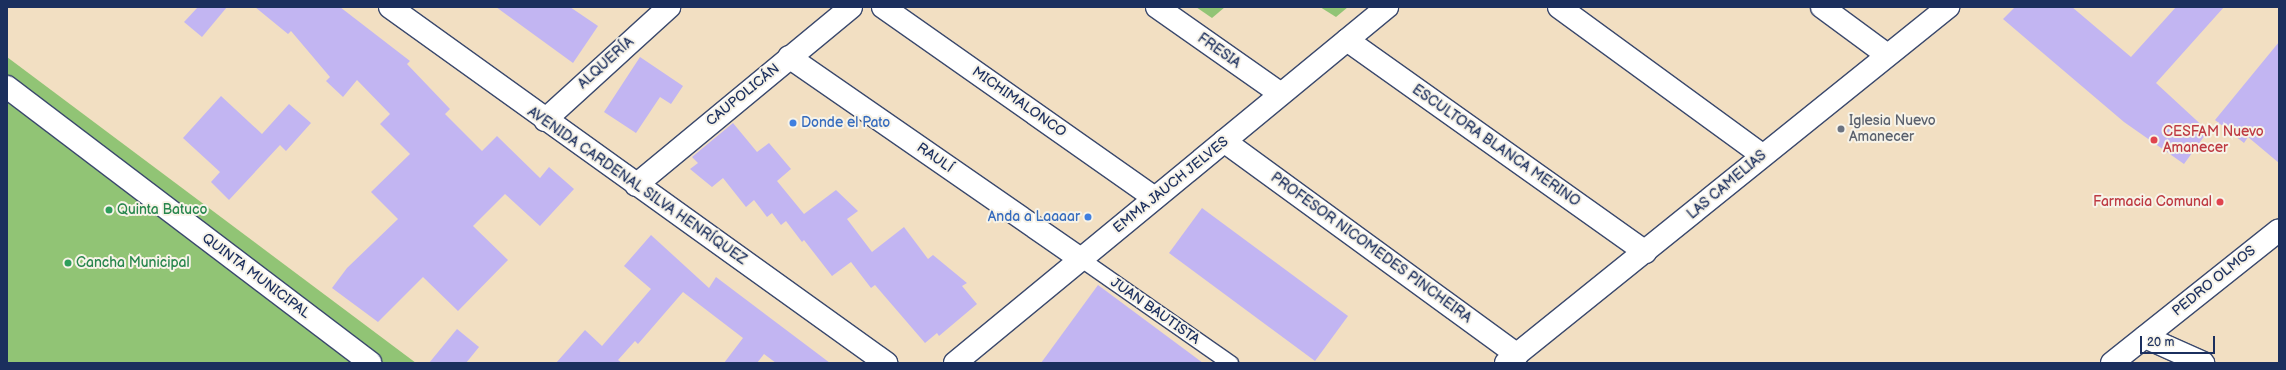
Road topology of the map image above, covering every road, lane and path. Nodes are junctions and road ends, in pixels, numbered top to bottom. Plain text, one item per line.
1 (669, 7) edge
2 (850, 7) edge
3 (883, 7) edge
4 (1157, 7) edge
5 (1387, 7) edge
6 (1559, 7) edge
7 (1822, 7) edge
8 (1948, 7) edge
9 (396, 9) edge
10 (1347, 40) junction
11 (1886, 54) junction
12 (790, 57) junction
13 (7, 87) edge
14 (1281, 94) junction
15 (545, 120) junction
16 (1224, 141) junction
17 (1762, 155) junction
18 (636, 185) junction
19 (1155, 198) junction
20 (2279, 230) edge
21 (1646, 252) junction
22 (1081, 259) junction
23 (2145, 337) junction
24 (1511, 359) edge
25 (370, 363) edge
26 (886, 363) edge
27 (955, 363) edge
28 (1230, 363) edge
29 (2112, 363) edge
30 (2203, 363) edge

1 - 15 street, ALQUERÍA
2 - 12 street, CAUPOLICÁN
3 - 19 street, MICHIMALONCO
4 - 14 street, FRESIA
5 - 10 street, EMMA JAUCH JELVES
6 - 17 street
7 - 11 street
8 - 11 street, LAS CAMELIAS
9 - 15 street, AVENIDA CARDENAL SILVA HENRÍQUEZ
10 - 14 street, EMMA JAUCH JELVES
10 - 21 street, ESCULTORA BLANCA MERINO
11 - 17 street, LAS CAMELIAS
12 - 18 street, CAUPOLICÁN
12 - 22 street, RAULÍ
13 - 25 street, QUINTA MUNICIPAL
14 - 16 street, EMMA JAUCH JELVES
15 - 18 street, AVENIDA CARDENAL SILVA HENRÍQUEZ
16 - 19 street, EMMA JAUCH JELVES
16 - 24 street, PROFESOR NICOMEDES PINCHEIRA
17 - 21 street, LAS CAMELIAS
18 - 26 street, AVENIDA CARDENAL SILVA HENRÍQUEZ
19 - 22 street, EMMA JAUCH JELVES
20 - 23 street, PEDRO OLMOS
21 - 24 street, LAS CAMELIAS
22 - 27 street, EMMA JAUCH JELVES
22 - 28 lane, JUAN BAUTISTA
23 - 29 street, PEDRO OLMOS
23 - 30 street

